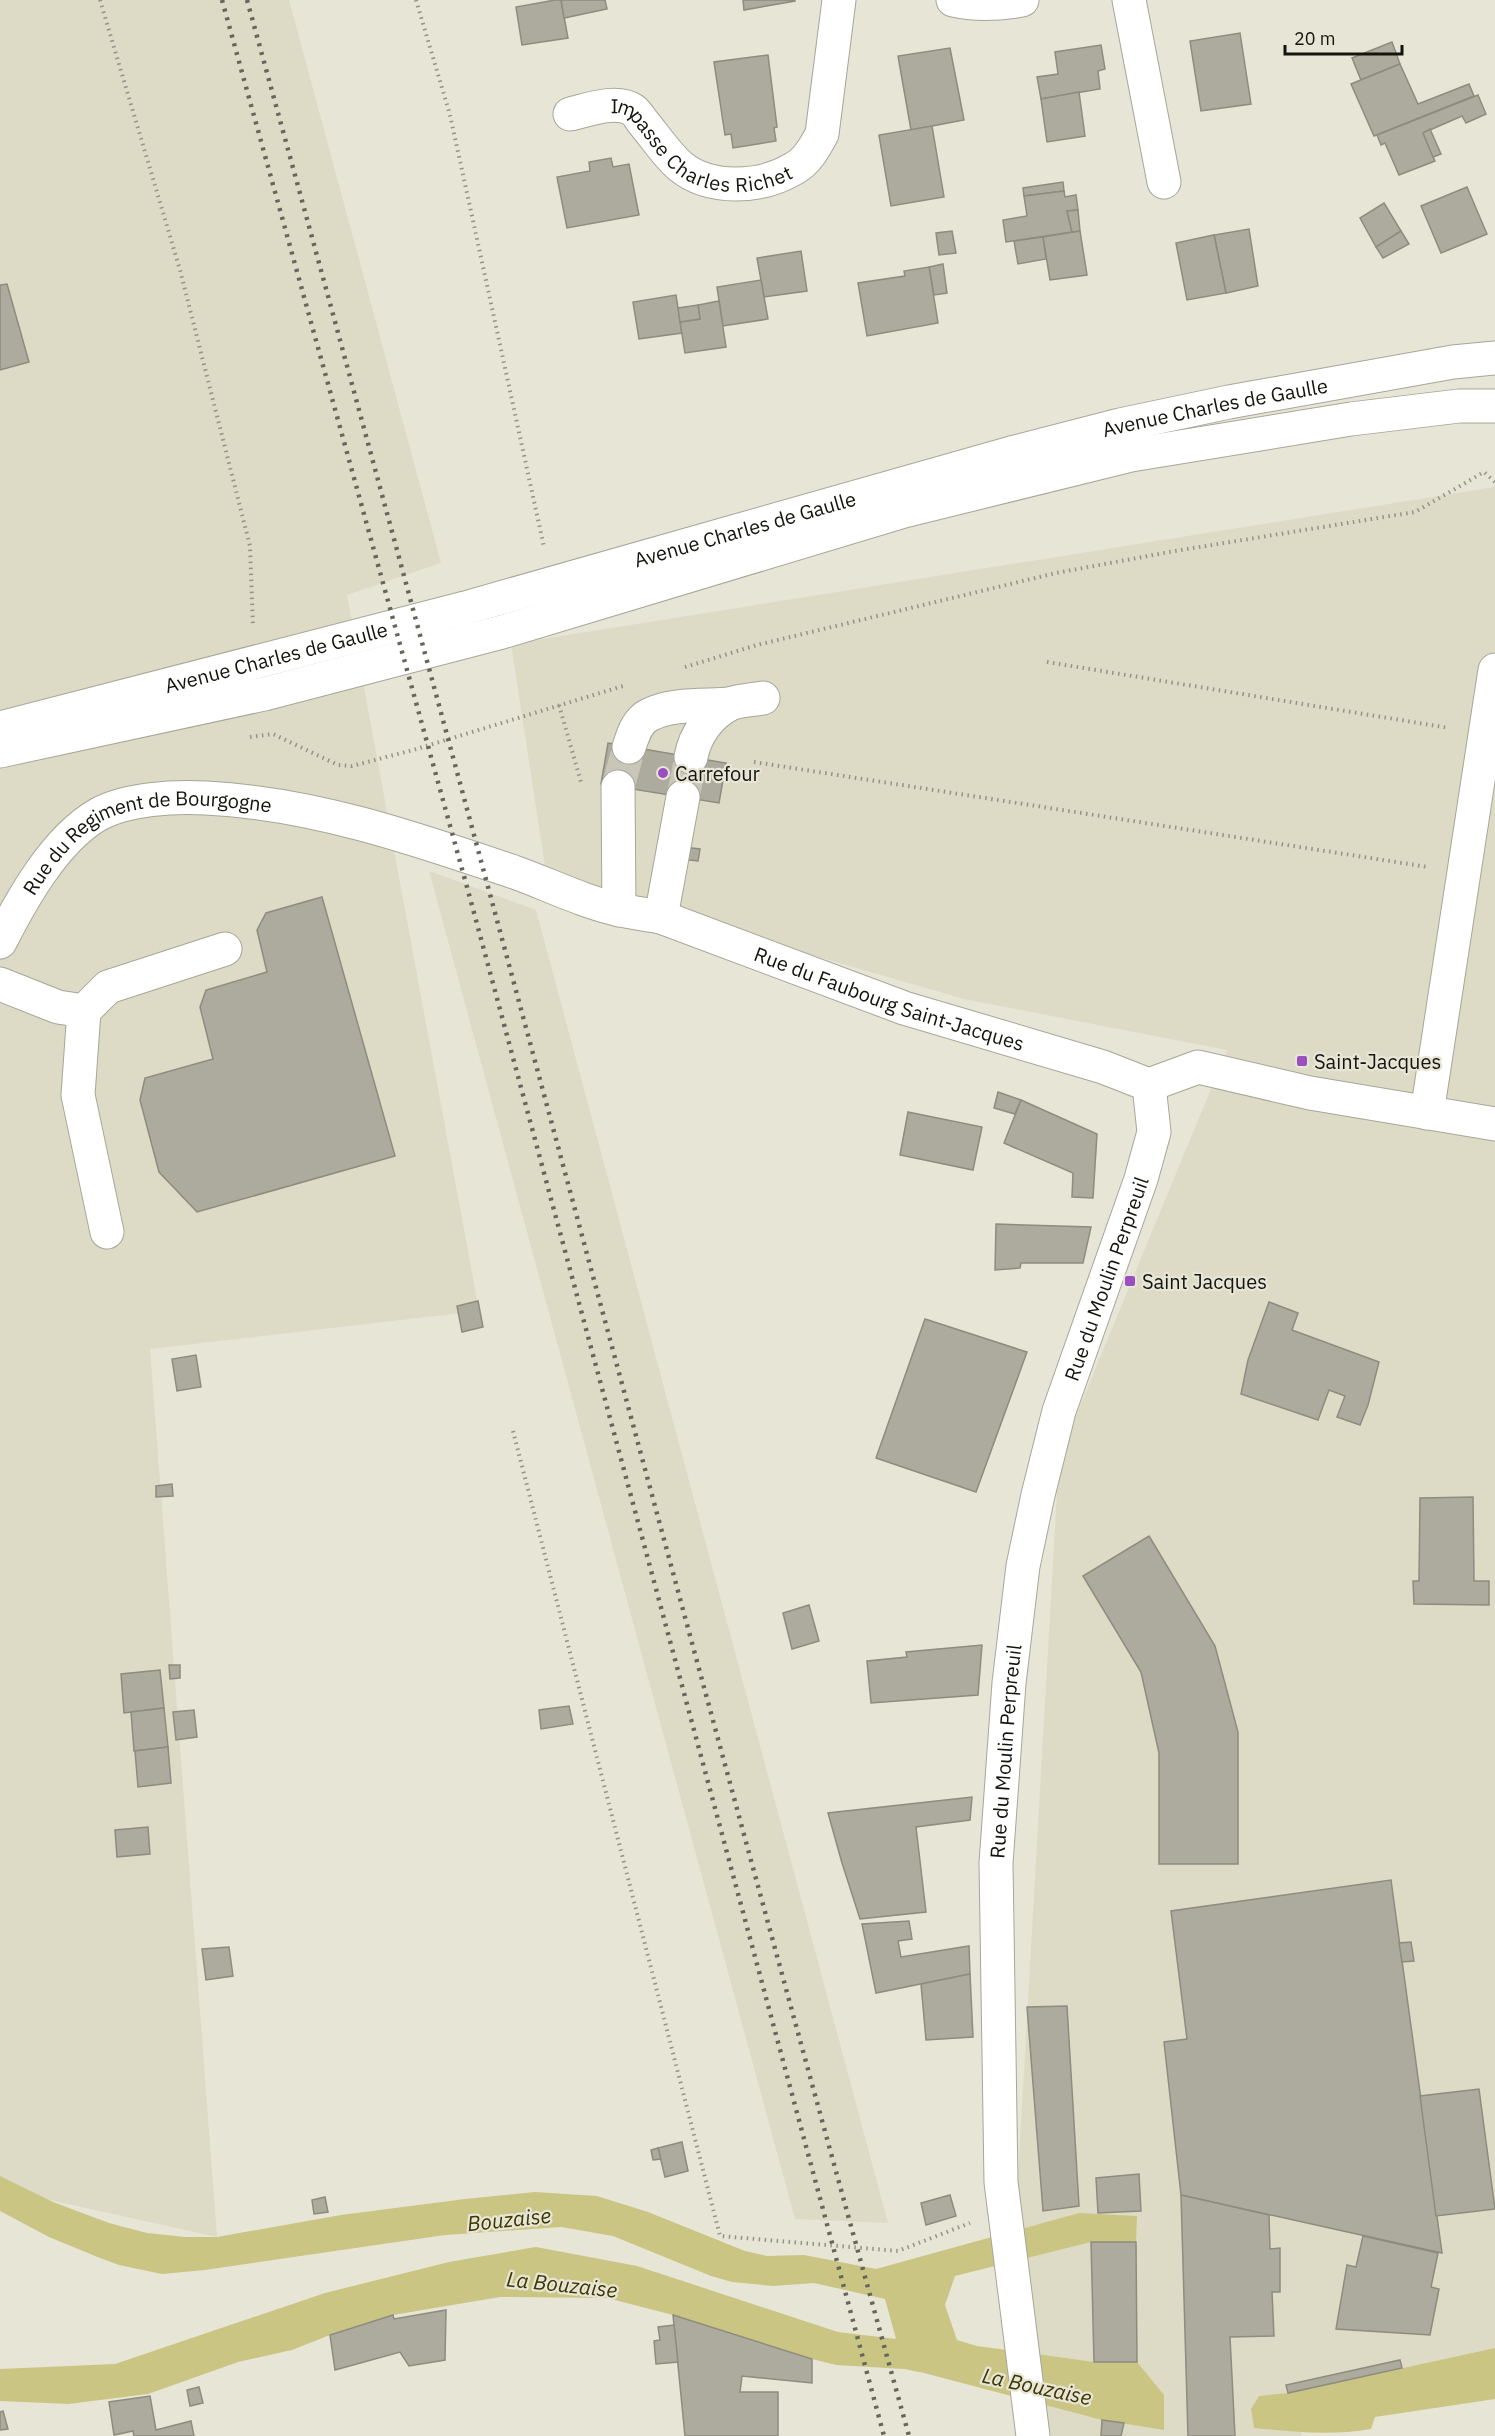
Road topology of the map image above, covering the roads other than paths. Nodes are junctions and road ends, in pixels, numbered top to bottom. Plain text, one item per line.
1 (839, 0) edge
2 (953, 0) edge
3 (1022, 0) edge
4 (1129, 0) edge
5 (570, 114) dead end
6 (1164, 182) dead end
7 (1495, 358) edge
8 (1495, 406) edge
9 (1495, 670) edge
10 (763, 698) dead end
11 (730, 704) junction
12 (0, 705) edge
13 (81, 708) junction
14 (0, 728) edge
15 (628, 747) tunnel mouth
16 (0, 751) edge
17 (691, 757) tunnel mouth
18 (618, 786) tunnel mouth
19 (683, 797) tunnel mouth
20 (293, 807) joint
21 (619, 910) junction
22 (661, 917) junction
23 (0, 942) edge
24 (225, 949) dead end
25 (0, 984) edge
26 (84, 1011) junction
27 (1149, 1085) junction
28 (1427, 1113) junction
29 (1495, 1124) edge
30 (107, 1232) dead end
31 (1031, 2426) edge

1 - 5 street, Impasse Charles Richet
2 - 3 street
4 - 6 street
7 - 13 street, Avenue Charles de Gaulle
8 - 16 street, Avenue Charles de Gaulle
9 - 28 street
10 - 11 street
11 - 15 street
11 - 17 street
12 - 13 street
13 - 14 street, Avenue Charles de Gaulle
18 - 21 street
19 - 22 street
20 - 21 street, Rue du Faubourg Saint-Jacques
20 - 23 street, Rue du Regiment de Bourgogne
21 - 22 street, Rue du Faubourg Saint-Jacques
22 - 27 street, Rue du Faubourg Saint-Jacques
24 - 26 street
25 - 26 street
26 - 30 street
27 - 28 street
27 - 31 street, Rue du Moulin Perpreuil
28 - 29 street

